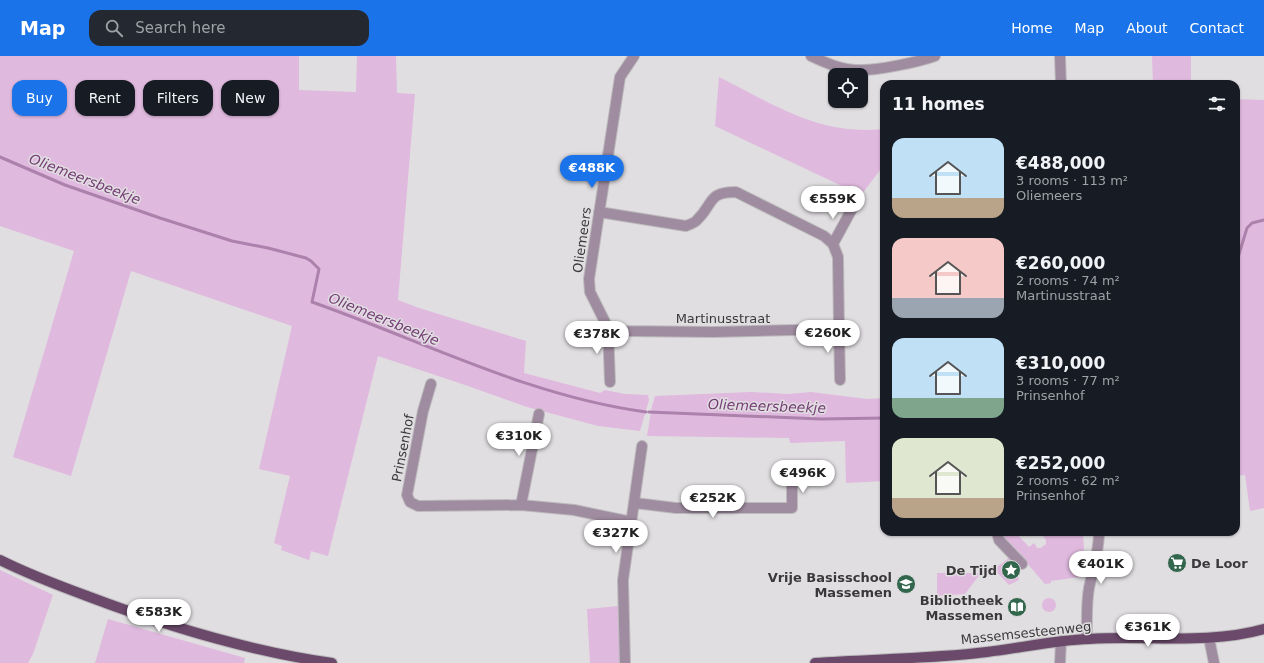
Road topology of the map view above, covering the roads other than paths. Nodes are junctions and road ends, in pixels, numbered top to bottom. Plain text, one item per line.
1 (634, 56) edge
2 (811, 56) edge
3 (935, 56) edge
4 (1060, 56) edge
5 (1061, 80) edge
6 (853, 208) dead end
7 (599, 212) junction
8 (833, 244) junction
9 (608, 328) junction
10 (839, 329) junction
11 (840, 380) dead end
12 (610, 382) dead end
13 (431, 384) dead end
14 (539, 414) dead end
15 (642, 446) dead end
16 (792, 480) dead end
17 (635, 503) junction
18 (521, 505) junction
19 (632, 522) junction
20 (998, 536) edge
21 (1099, 536) edge
22 (0, 560) edge
23 (1022, 564) dead end
24 (1264, 629) edge
25 (1209, 638) junction
26 (1087, 639) junction
27 (1061, 641) junction
28 (332, 663) edge
29 (625, 663) edge
30 (815, 663) edge
31 (1060, 663) edge
32 (1214, 663) edge

1 - 7 street, Oliemeers
2 - 3 street
4 - 5 street
6 - 8 street
7 - 8 street
7 - 9 street, Oliemeers
8 - 10 street
9 - 10 street, Martinusstraat
9 - 12 street, Oliemeers
10 - 11 street
13 - 18 street, Prinsenhof
14 - 18 street
15 - 17 street
16 - 17 street
17 - 19 street
18 - 19 street, Prinsenhof
19 - 29 street
20 - 23 street
21 - 26 street
22 - 28 main road
24 - 25 main road, Massemsesteenweg
25 - 26 main road, Massemsesteenweg
25 - 32 street
26 - 27 main road, Massemsesteenweg
27 - 30 main road, Massemsesteenweg
27 - 31 street

